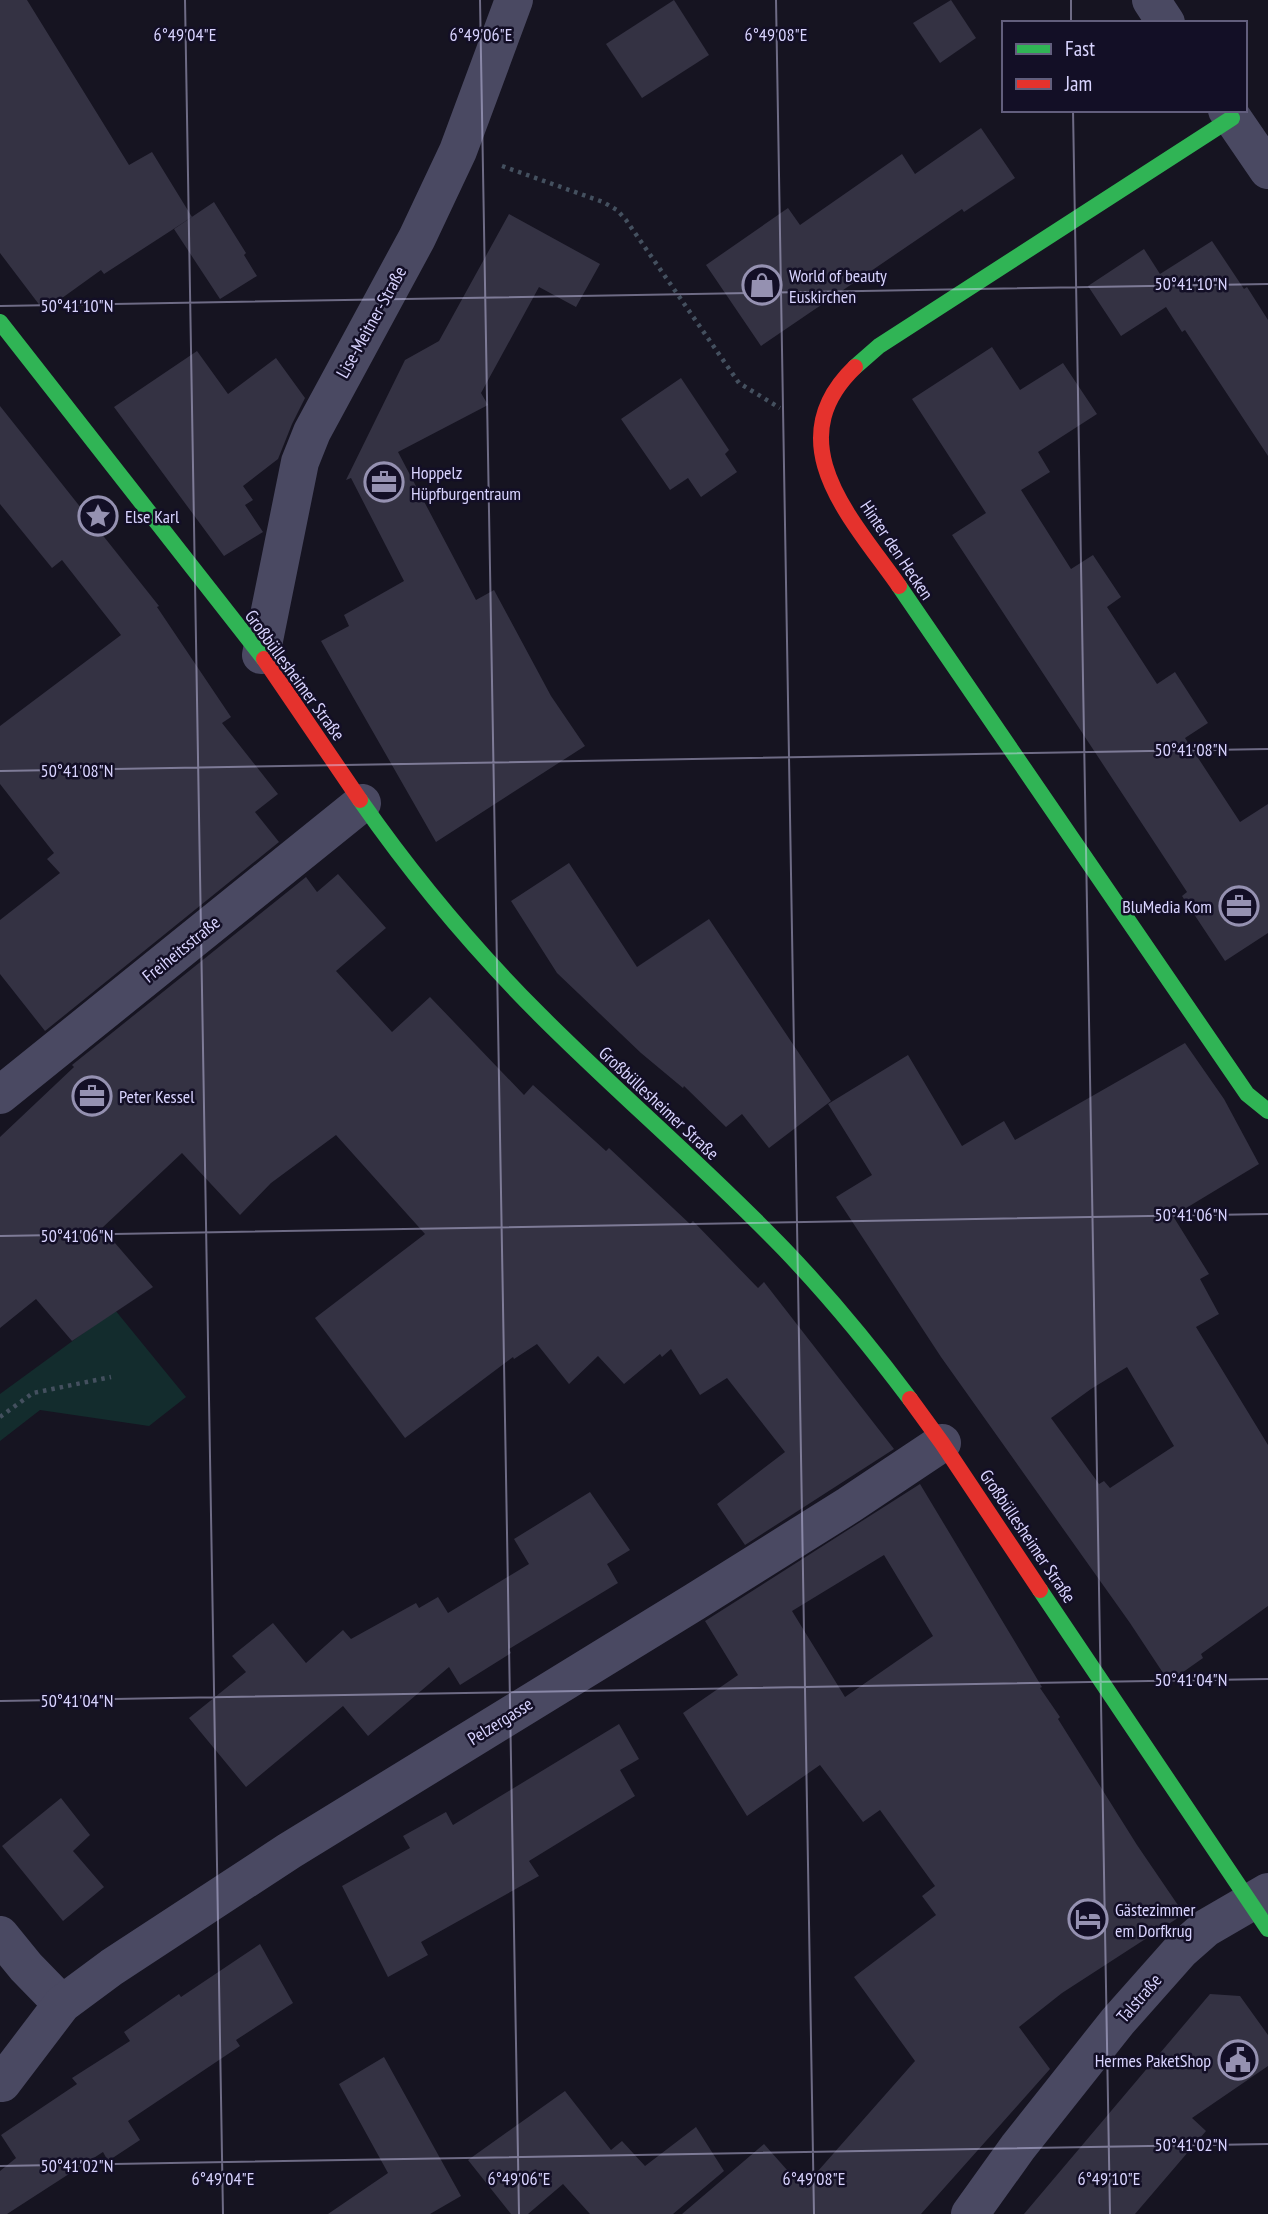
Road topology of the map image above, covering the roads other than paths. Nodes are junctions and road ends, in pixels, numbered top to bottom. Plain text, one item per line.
1 (514, 0) edge
2 (1151, 0) edge
3 (1165, 21) edge
4 (1230, 114) edge
5 (1268, 170) edge
6 (0, 322) edge
7 (261, 655) junction
8 (362, 803) junction
9 (0, 1095) edge
10 (1268, 1111) edge
11 (942, 1443) junction
12 (1262, 1908) edge
13 (0, 1935) edge
14 (62, 2004) junction
15 (2, 2083) dead end
16 (970, 2214) edge

1 - 7 street, Lise-Meitner-Straße
2 - 3 street
4 - 5 street
4 - 10 street, Hinter den Hecken
6 - 7 street, Großbüllesheimer Straße
7 - 8 street, Großbüllesheimer Straße
8 - 9 street, Freiheitsstraße
8 - 11 street, Großbüllesheimer Straße
11 - 12 street, Großbüllesheimer Straße
11 - 14 street, Pelzergasse
12 - 16 street, Talstraße
13 - 14 street
14 - 15 street, Pelzergasse

